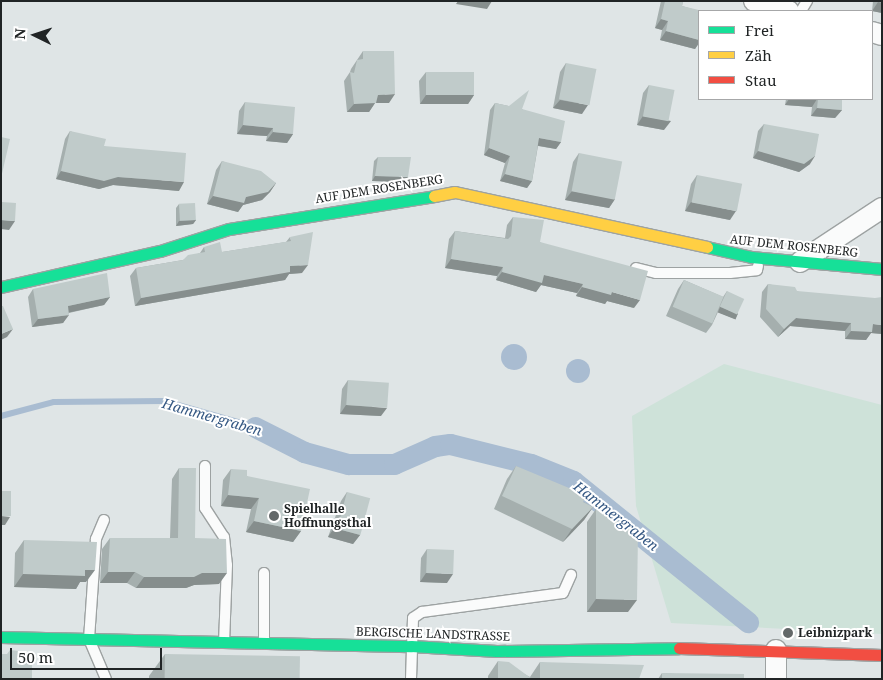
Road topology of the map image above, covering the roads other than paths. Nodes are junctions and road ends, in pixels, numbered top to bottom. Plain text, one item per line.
1 (754, 1) edge
2 (786, 10) edge
3 (882, 208) edge
4 (762, 258) junction
5 (800, 262) junction
6 (621, 264) edge
7 (882, 269) edge
8 (1, 287) edge
9 (205, 466) dead end
10 (104, 520) dead end
11 (264, 573) dead end
12 (571, 575) dead end
13 (1, 637) edge
14 (89, 639) junction
15 (224, 643) junction
16 (264, 643) junction
17 (412, 646) junction
18 (776, 650) junction
19 (882, 655) edge
20 (106, 679) edge
21 (410, 679) edge
22 (776, 679) edge

1 - 2 street
3 - 5 street
4 - 5 street, AUF DEM ROSENBERG
4 - 6 lane
4 - 8 street, AUF DEM ROSENBERG
5 - 7 street, AUF DEM ROSENBERG
9 - 15 lane
10 - 14 lane
11 - 16 lane
12 - 17 lane
13 - 14 street, BERGISCHE LANDSTRASSE
14 - 15 street, BERGISCHE LANDSTRASSE
14 - 20 lane
15 - 16 street, BERGISCHE LANDSTRASSE
16 - 17 street, BERGISCHE LANDSTRASSE
17 - 18 street, BERGISCHE LANDSTRASSE
17 - 21 lane
18 - 19 street, BERGISCHE LANDSTRASSE
18 - 22 street

